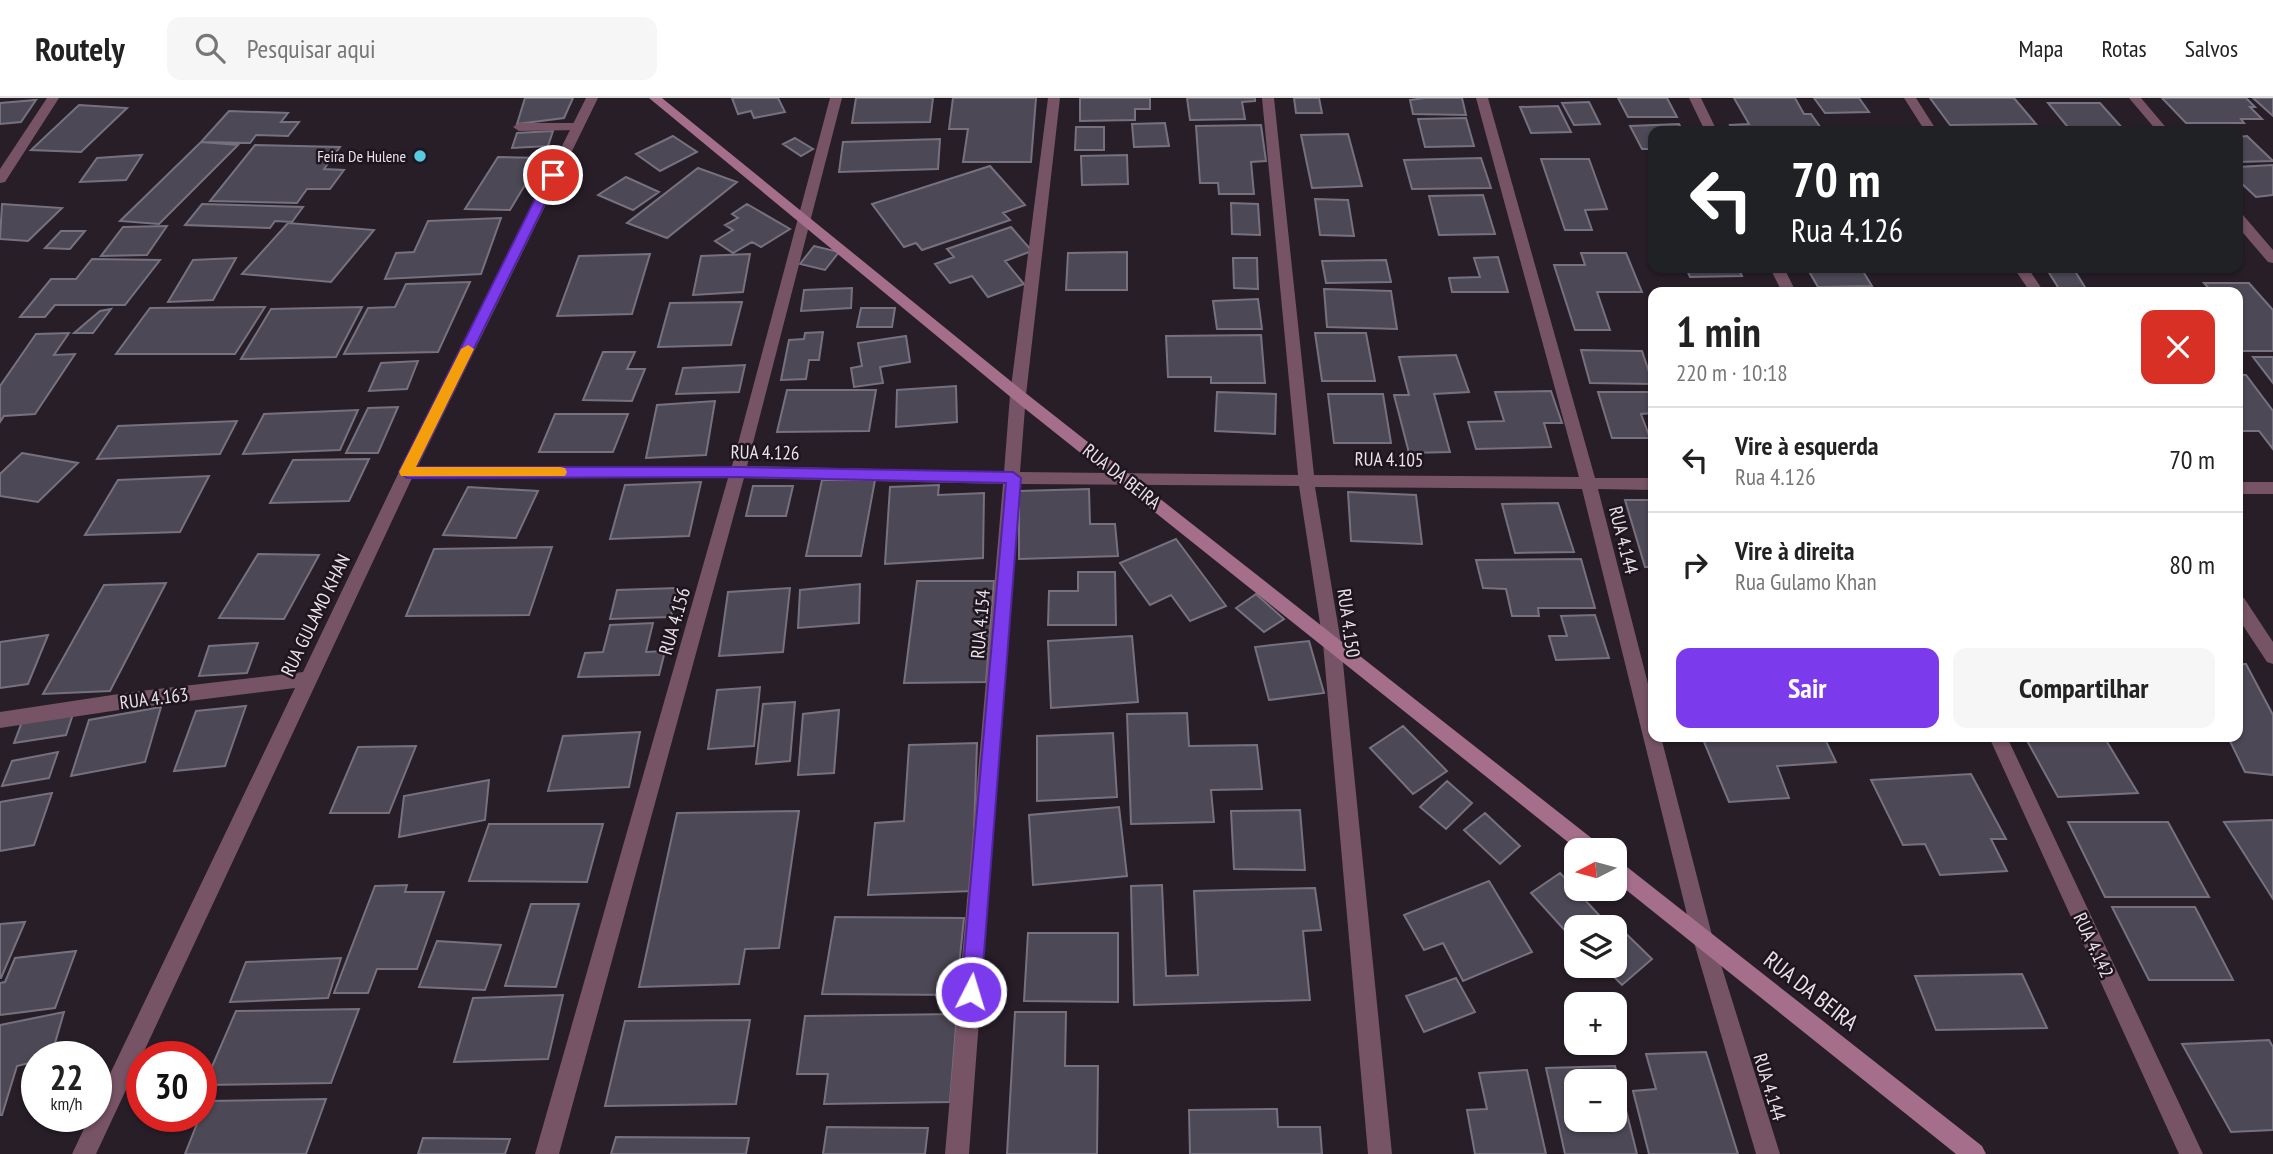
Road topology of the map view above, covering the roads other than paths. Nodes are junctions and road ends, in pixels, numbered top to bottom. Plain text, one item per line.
1 (53, 98) edge
2 (592, 98) edge
3 (655, 98) edge
4 (836, 98) edge
5 (1054, 98) edge
6 (1268, 98) edge
7 (1482, 98) edge
8 (1695, 98) edge
9 (1910, 98) edge
10 (2135, 98) edge
11 (1709, 126) edge
12 (1928, 126) edge
13 (2160, 126) edge
14 (519, 127) dead end
15 (577, 127) junction
16 (0, 179) edge
17 (803, 217) junction
18 (2243, 224) edge
19 (2273, 259) edge
20 (1018, 395) junction
21 (407, 472) junction
22 (738, 472) junction
23 (1124, 477) junction
24 (1013, 478) junction
25 (1306, 479) junction
26 (1588, 482) junction
27 (1648, 484) edge
28 (2243, 488) edge
29 (2273, 488) edge
30 (2243, 611) edge
31 (1332, 643) junction
32 (2273, 657) edge
33 (308, 679) junction
34 (0, 720) edge
35 (1648, 720) edge
36 (1653, 742) edge
37 (2000, 742) edge
38 (1577, 838) edge
39 (1628, 879) edge
40 (1703, 939) junction
41 (84, 1154) edge
42 (547, 1154) edge
43 (957, 1154) edge
44 (1380, 1154) edge
45 (1768, 1154) edge
46 (1974, 1154) edge
47 (2190, 1154) edge

1 - 16 street
2 - 15 street, RUA GULAMO KHAN
3 - 17 main road, RUA DA BEIRA
4 - 17 street, RUA 4.156
5 - 20 street, RUA 4.154
6 - 25 street, RUA 4.150
7 - 26 street, RUA 4.144
8 - 11 street
9 - 12 street
10 - 13 street
14 - 15 street
15 - 21 street, RUA GULAMO KHAN
17 - 20 main road, RUA DA BEIRA
17 - 22 street, RUA 4.156
18 - 19 street
20 - 23 main road, RUA DA BEIRA
20 - 24 street, RUA 4.154
21 - 22 street, RUA 4.126
21 - 33 street, RUA GULAMO KHAN
22 - 24 street, RUA 4.126
22 - 42 street, RUA 4.156
23 - 24 street, RUA 4.126
23 - 25 street, RUA 4.105
23 - 31 main road, RUA DA BEIRA
24 - 43 street, RUA 4.154
25 - 26 street, RUA 4.105
25 - 31 street, RUA 4.150
26 - 27 street, RUA 4.105
26 - 35 street, RUA 4.144
28 - 29 street
30 - 32 street
31 - 38 main road, RUA DA BEIRA
31 - 44 street, RUA 4.150
33 - 34 street, RUA 4.163
33 - 41 street, RUA GULAMO KHAN
36 - 40 street, RUA 4.144
37 - 47 street, RUA 4.142
39 - 40 main road, RUA DA BEIRA
40 - 45 street, RUA 4.144
40 - 46 main road, RUA DA BEIRA

